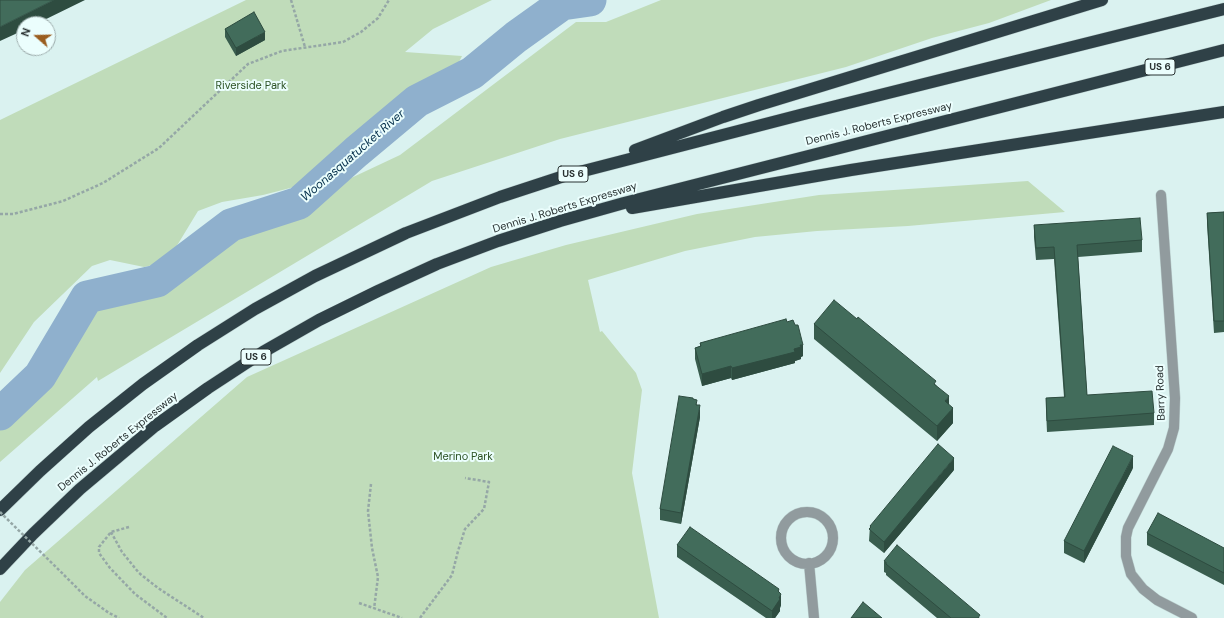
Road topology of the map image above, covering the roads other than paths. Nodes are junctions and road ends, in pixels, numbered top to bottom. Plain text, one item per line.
1 (1102, 0) edge
2 (1224, 9) edge
3 (1224, 50) edge
4 (1224, 112) edge
5 (564, 176) junction
6 (1161, 195) dead end
7 (560, 221) junction
8 (0, 511) edge
9 (809, 563) junction
10 (0, 569) edge
11 (814, 618) edge
12 (1192, 618) edge

1 - 5 highway
2 - 5 highway, US 6
3 - 7 highway, Dennis J. Roberts Expressway / US 6
4 - 7 highway
5 - 8 highway, US 6
6 - 12 street, Barry Road
7 - 10 highway, Dennis J. Roberts Expressway / US 6
9 - 9 street
9 - 11 street

